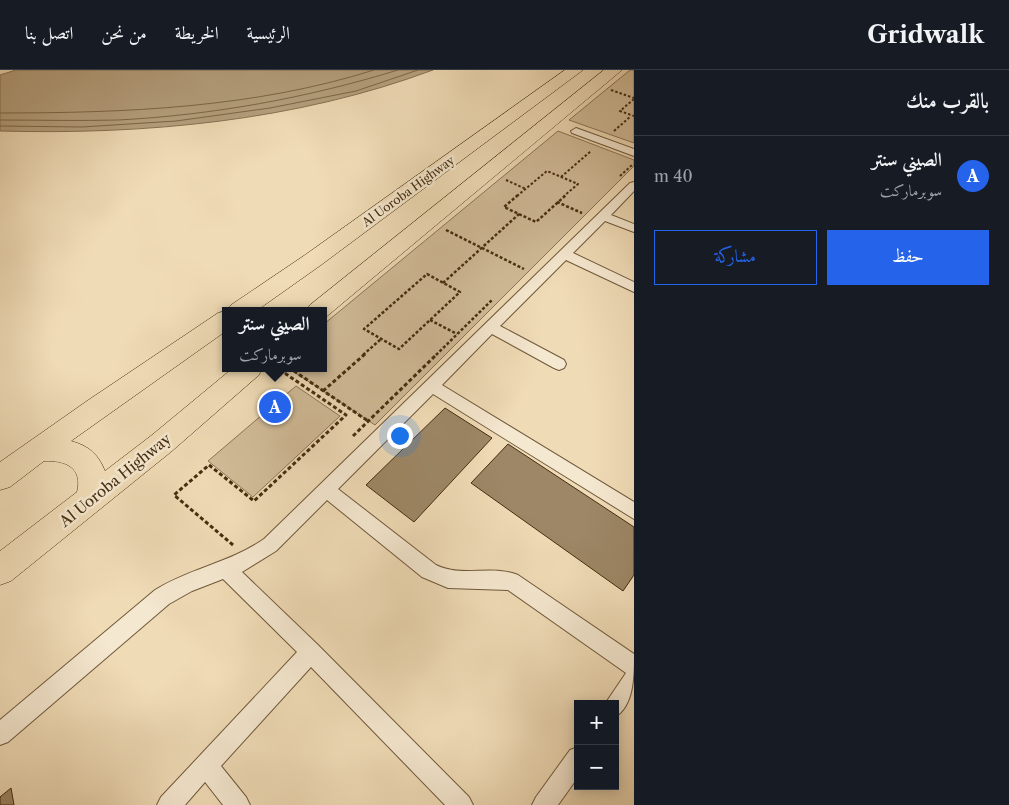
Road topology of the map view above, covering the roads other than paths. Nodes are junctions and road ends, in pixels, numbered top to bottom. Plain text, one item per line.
1 (575, 70) edge
2 (615, 78) edge
3 (576, 131) dead end
4 (634, 153) edge
5 (634, 185) edge
6 (596, 211) junction
7 (634, 228) edge
8 (564, 254) junction
9 (634, 287) edge
10 (245, 307) edge
11 (323, 307) edge
12 (222, 322) edge
13 (491, 327) junction
14 (559, 364) dead end
15 (245, 372) edge
16 (432, 386) junction
17 (38, 450) junction
18 (0, 478) edge
19 (327, 490) junction
20 (90, 502) junction
21 (634, 511) edge
22 (226, 569) junction
23 (0, 570) edge
24 (312, 652) junction
25 (634, 666) edge
26 (634, 680) edge
27 (619, 701) edge
28 (0, 734) edge
29 (574, 764) edge
30 (206, 766) junction
31 (169, 805) edge
32 (238, 805) edge
33 (461, 805) edge
34 (544, 805) edge

1 - 10 highway, Al Uoroba Highway
2 - 11 highway
3 - 4 street
5 - 6 street
6 - 7 street
6 - 8 street
8 - 9 street
8 - 13 street
12 - 17 highway
13 - 14 street
13 - 16 street
15 - 20 highway, Al Uoroba Highway
16 - 19 street
16 - 21 street
17 - 18 highway
17 - 20 highway
19 - 22 street
19 - 25 street
20 - 23 highway, Al Uoroba Highway
22 - 24 street
22 - 28 street
24 - 30 street
24 - 33 street
26 - 27 street
29 - 34 street
30 - 31 street
30 - 32 street

